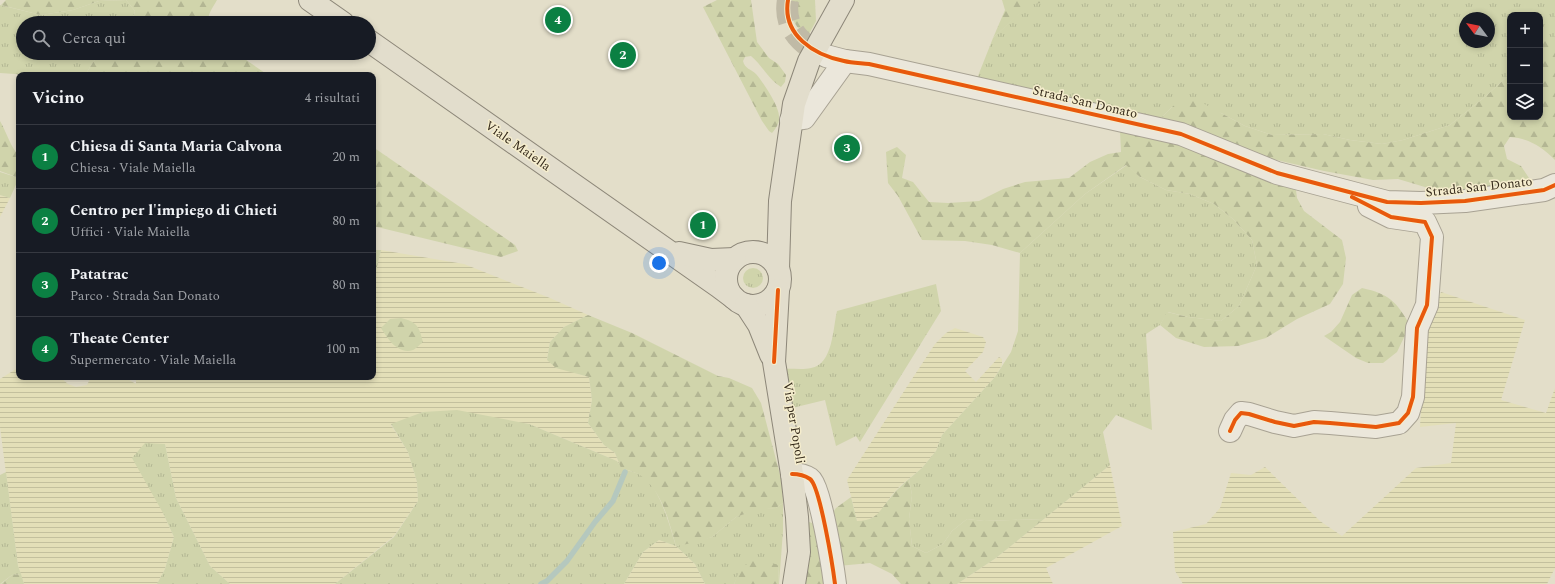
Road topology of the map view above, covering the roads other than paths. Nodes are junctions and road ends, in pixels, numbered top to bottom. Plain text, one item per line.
1 (310, 0) edge
2 (843, 0) edge
3 (333, 16) edge
4 (376, 46) edge
5 (791, 120) junction
6 (1555, 185) edge
7 (1334, 188) junction
8 (780, 201) junction
9 (668, 250) junction
10 (743, 256) junction
11 (778, 279) junction
12 (740, 302) junction
13 (774, 362) junction
14 (1230, 431) dead end
15 (792, 474) junction
16 (794, 584) edge
17 (835, 584) edge

1 - 3 main road
2 - 5 main road
4 - 9 main road, Viale Maiella
5 - 7 street, Strada San Donato
5 - 8 main road
6 - 7 street, Strada San Donato
7 - 14 street, Strada San Donato
8 - 10 main road
8 - 11 main road, Via per Popoli
9 - 10 main road, Viale Maiella
9 - 12 main road, Viale Maiella
10 - 11 main road
10 - 12 main road
11 - 12 main road
11 - 13 main road, Via per Popoli
12 - 13 main road, Via per Popoli
13 - 15 main road, Via per Popoli
15 - 16 main road, Via per Popoli
15 - 17 street

